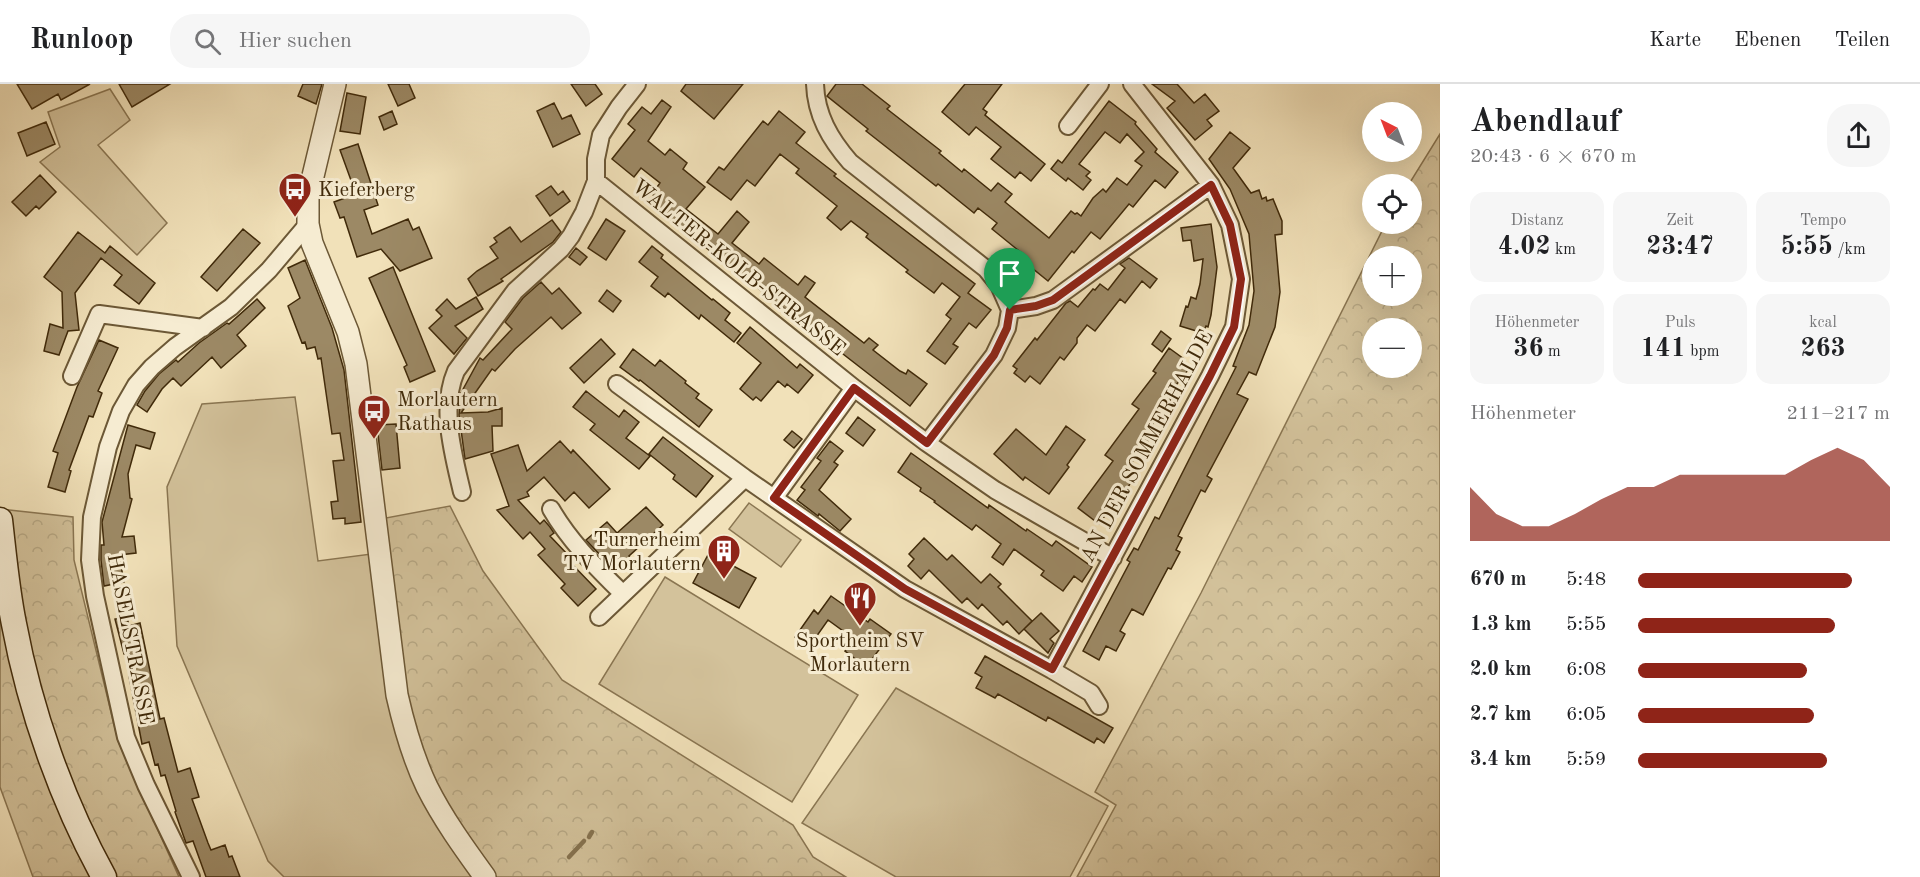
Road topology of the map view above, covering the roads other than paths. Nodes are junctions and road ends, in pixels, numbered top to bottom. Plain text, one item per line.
1 (335, 84) edge
2 (637, 84) edge
3 (815, 84) edge
4 (1100, 84) edge
5 (1132, 84) edge
6 (1068, 126) dead end
7 (596, 181) junction
8 (1211, 185) junction
9 (308, 224) junction
10 (1010, 310) junction
11 (203, 328) junction
12 (72, 376) dead end
13 (617, 384) dead end
14 (854, 388) junction
15 (927, 443) junction
16 (745, 478) junction
17 (462, 492) dead end
18 (774, 498) junction
19 (551, 509) dead end
20 (0, 520) edge
21 (1113, 558) junction
22 (623, 594) junction
23 (599, 617) dead end
24 (1052, 669) junction
25 (1099, 706) dead end
26 (104, 877) edge
27 (190, 877) edge
28 (485, 877) edge

1 - 9 street
2 - 7 street
3 - 10 street
4 - 6 street
5 - 8 street, AN DER SOMMERHALDE
7 - 14 street, WALTER-KOLB-STRASSE
7 - 17 street
8 - 10 street
8 - 21 street, AN DER SOMMERHALDE
9 - 11 street, HASELSTRASSE
9 - 28 street
10 - 15 street
11 - 12 street
11 - 27 street, HASELSTRASSE
13 - 16 street
14 - 15 street, WALTER-KOLB-STRASSE
14 - 18 street
15 - 21 street, WALTER-KOLB-STRASSE
16 - 18 street
16 - 22 street
18 - 24 street
19 - 22 street
20 - 26 main road
21 - 24 street, AN DER SOMMERHALDE
22 - 23 street
24 - 25 street

